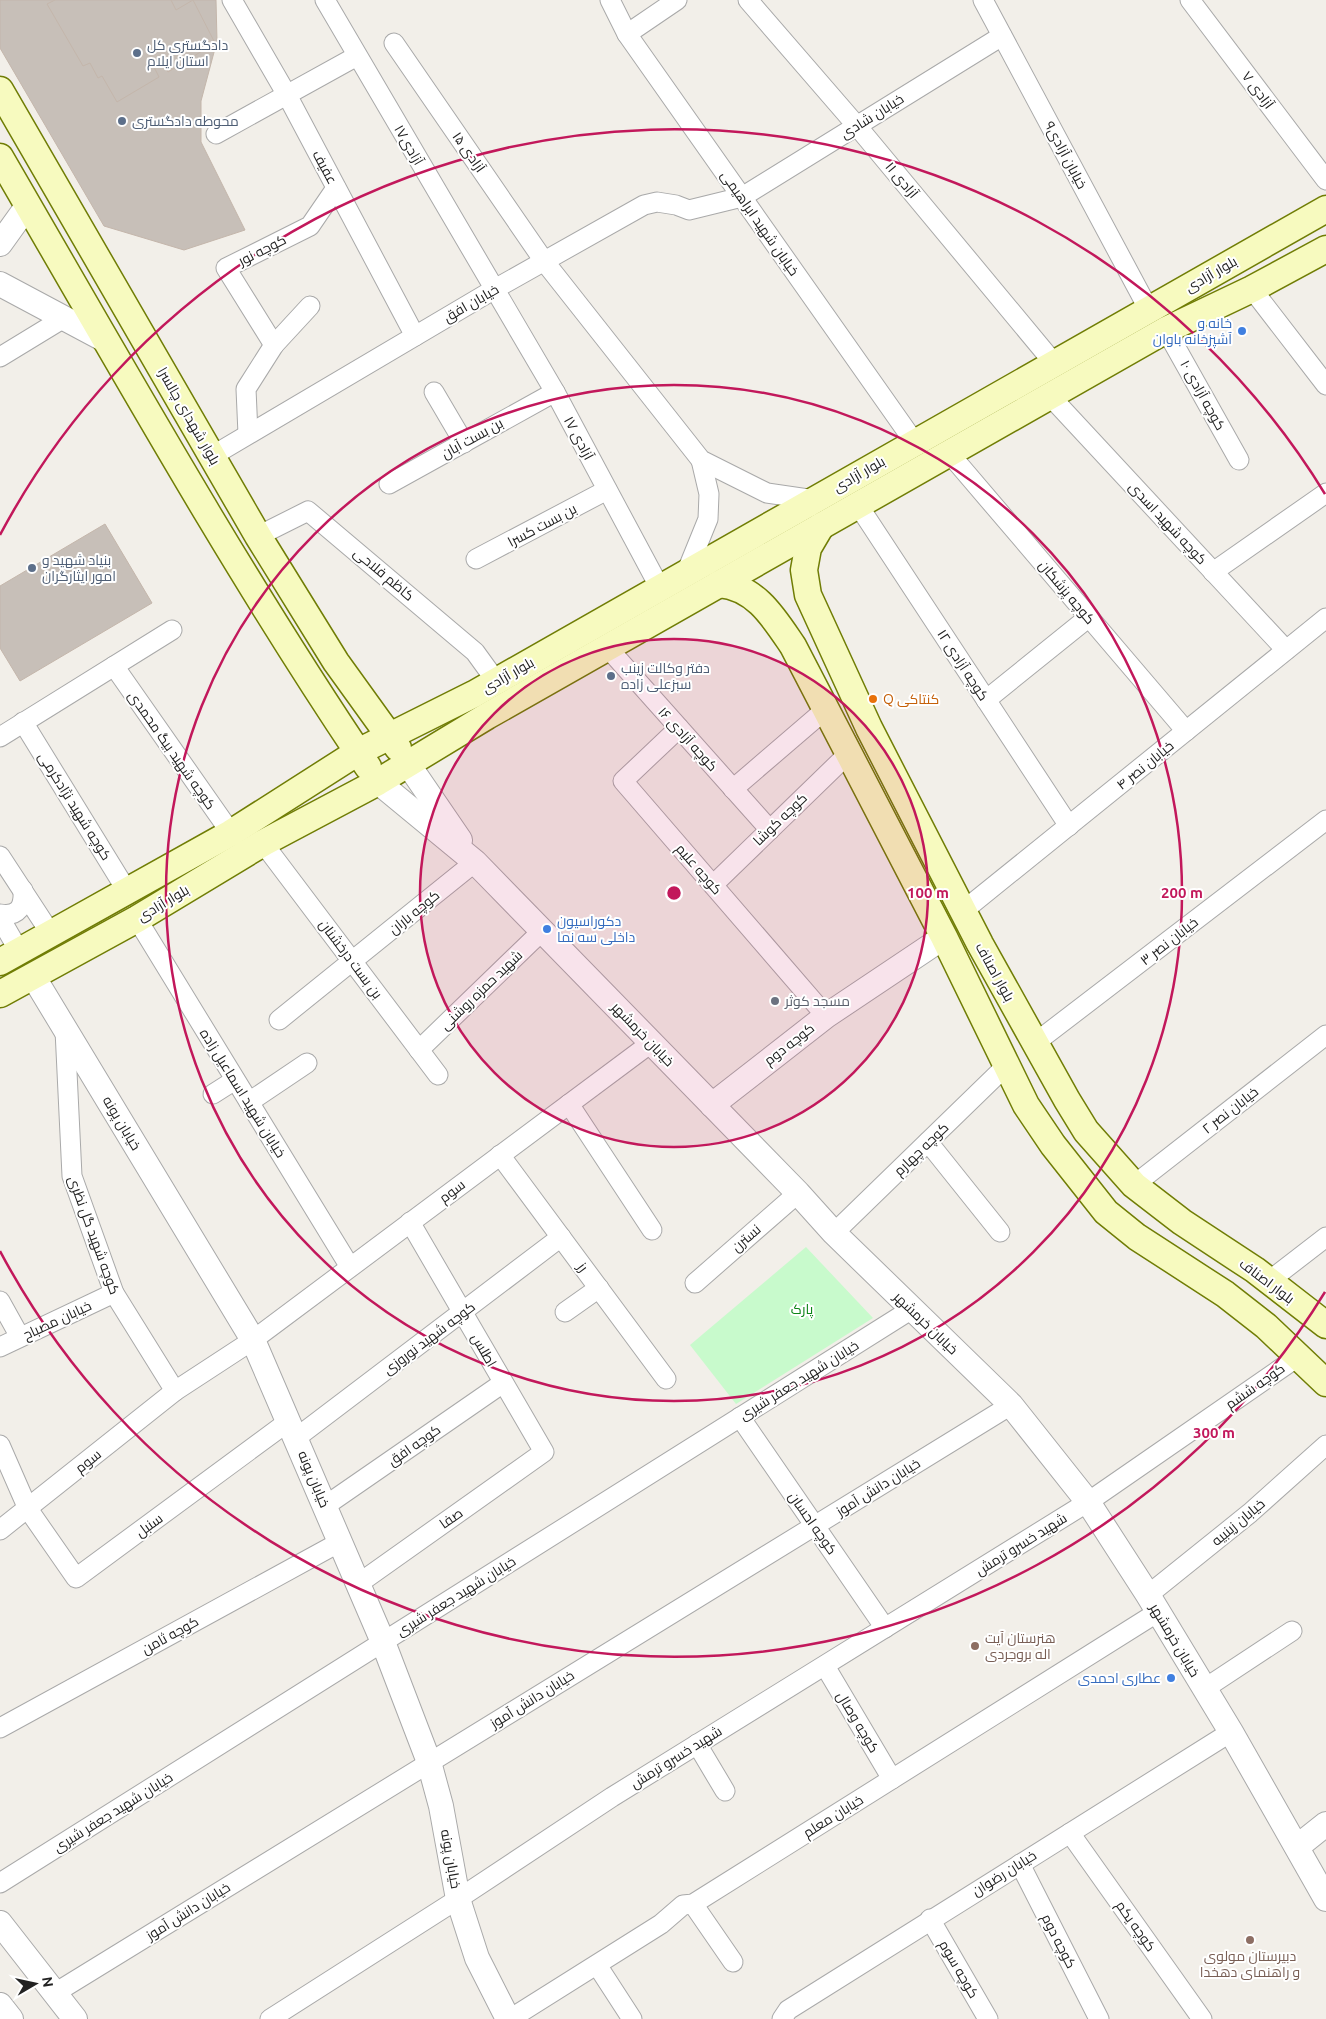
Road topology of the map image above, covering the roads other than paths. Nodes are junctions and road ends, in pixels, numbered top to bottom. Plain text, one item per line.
1 (232, 0) edge
2 (325, 0) edge
3 (610, 0) edge
4 (677, 0) edge
5 (748, 0) edge
6 (983, 0) edge
7 (1190, 0) edge
8 (627, 34) junction
9 (1002, 36) junction
10 (394, 43) dead end
11 (357, 56) junction
12 (0, 90) edge
13 (287, 95) junction
14 (857, 126) junction
15 (216, 134) dead end
16 (0, 156) edge
17 (1326, 180) edge
18 (336, 188) junction
19 (742, 197) junction
20 (28, 205) junction
21 (1326, 209) edge
22 (0, 244) edge
23 (1326, 248) edge
24 (544, 261) junction
25 (0, 284) edge
26 (1252, 289) junction
27 (493, 290) junction
28 (310, 306) dead end
29 (1149, 310) junction
30 (64, 318) junction
31 (1166, 330) junction
32 (415, 336) junction
33 (105, 340) junction
34 (274, 345) junction
35 (0, 357) edge
36 (1053, 362) junction
37 (1326, 385) edge
38 (434, 392) dead end
39 (555, 392) junction
40 (1050, 396) junction
41 (248, 434) junction
42 (464, 443) junction
43 (915, 443) junction
44 (949, 453) junction
45 (212, 456) junction
46 (701, 460) junction
47 (1239, 460) dead end
48 (389, 484) dead end
49 (607, 490) junction
50 (1326, 493) edge
51 (815, 500) junction
52 (858, 505) junction
53 (821, 526) junction
54 (258, 536) junction
55 (476, 559) dead end
56 (1213, 572) junction
57 (686, 573) junction
58 (719, 584) junction
59 (660, 588) junction
60 (817, 615) junction
61 (1089, 617) junction
62 (1326, 618) edge
63 (172, 630) dead end
64 (784, 633) junction
65 (607, 648) junction
66 (1286, 650) junction
67 (336, 662) junction
68 (114, 666) junction
69 (306, 676) junction
70 (496, 681) junction
71 (474, 694) junction
72 (986, 700) junction
73 (826, 710) junction
74 (487, 716) junction
75 (23, 722) junction
76 (679, 728) junction
77 (1186, 731) junction
78 (390, 734) junction
79 (0, 737) edge
80 (358, 752) junction
81 (848, 754) junction
82 (408, 764) junction
83 (378, 782) junction
84 (733, 789) junction
85 (272, 806) junction
86 (1326, 820) edge
87 (1069, 826) junction
88 (770, 830) junction
89 (289, 831) junction
90 (231, 833) junction
91 (264, 843) junction
92 (0, 856) edge
93 (475, 862) junction
94 (712, 885) junction
95 (23, 890) junction
96 (127, 891) junction
97 (963, 911) junction
98 (0, 914) edge
99 (0, 918) edge
100 (137, 919) junction
101 (542, 931) junction
102 (51, 934) junction
103 (944, 937) junction
104 (9, 956) edge
105 (352, 961) junction
106 (33, 976) junction
107 (0, 994) edge
108 (826, 1016) junction
109 (279, 1020) dead end
110 (65, 1029) junction
111 (1326, 1035) edge
112 (651, 1043) junction
113 (1035, 1044) junction
114 (419, 1050) junction
115 (307, 1062) dead end
116 (1008, 1064) junction
117 (438, 1076) dead end
118 (235, 1080) junction
119 (213, 1094) dead end
120 (249, 1102) junction
121 (568, 1104) junction
122 (712, 1105) junction
123 (928, 1142) junction
124 (500, 1155) junction
125 (1134, 1185) junction
126 (798, 1193) junction
127 (410, 1222) junction
128 (652, 1230) dead end
129 (1000, 1232) dead end
130 (834, 1233) junction
131 (1326, 1236) edge
132 (561, 1237) junction
133 (350, 1267) junction
134 (1269, 1280) junction
135 (695, 1283) dead end
136 (598, 1288) junction
137 (114, 1293) junction
138 (0, 1301) edge
139 (912, 1309) junction
140 (462, 1312) junction
141 (565, 1312) dead end
142 (1326, 1325) edge
143 (20, 1337) junction
144 (253, 1340) junction
145 (0, 1347) edge
146 (1300, 1356) junction
147 (666, 1379) dead end
148 (503, 1383) junction
149 (1326, 1383) edge
150 (175, 1391) junction
151 (1011, 1405) junction
152 (740, 1417) junction
153 (293, 1430) junction
154 (1326, 1445) edge
155 (0, 1446) edge
156 (544, 1452) joint
157 (1088, 1502) junction
158 (325, 1506) junction
159 (28, 1509) junction
160 (815, 1526) junction
161 (0, 1530) edge
162 (340, 1542) junction
163 (358, 1584) junction
164 (1153, 1603) junction
165 (885, 1628) junction
166 (1292, 1631) dead end
167 (382, 1642) junction
168 (825, 1666) junction
169 (1204, 1689) junction
170 (0, 1728) edge
171 (1231, 1732) junction
172 (697, 1744) junction
173 (429, 1762) junction
174 (892, 1779) junction
175 (725, 1791) dead end
176 (1326, 1824) edge
177 (1070, 1833) junction
178 (1297, 1847) junction
179 (1020, 1864) junction
180 (0, 1883) edge
181 (1326, 1898) edge
182 (458, 1899) junction
183 (693, 1904) junction
184 (930, 1919) junction
185 (0, 1923) edge
186 (733, 1962) dead end
187 (597, 1964) junction
188 (55, 1993) junction
189 (0, 2005) edge
190 (11, 2019) edge
191 (75, 2019) edge
192 (270, 2019) edge
193 (509, 2019) edge
194 (632, 2019) edge
195 (782, 2019) edge
196 (988, 2019) edge
197 (1098, 2019) edge
198 (1202, 2019) edge

1 - 13 street, عفیف
2 - 11 street, آزادی۱۷
3 - 8 street, خیابان شهید ابراهیمی
4 - 8 street
5 - 14 street, آزادی ۱۱
6 - 9 street, خیابان آزادی۹
7 - 17 street, آزادی ۷
8 - 19 street, خیابان شهید ابراهیمی
9 - 14 street, خیابان شادی
9 - 29 street, خیابان آزادی۹
10 - 24 street, آزادی ۱۵
11 - 13 street
11 - 27 street, آزادی۱۷
12 - 45 main road, بلوار شهدای چالسرا
13 - 15 street
13 - 18 street, عفیف
14 - 19 street, خیابان شادی
14 - 36 street, آزادی ۱۱
16 - 20 main road
18 - 32 street, عفیف
18 - 34 street, کوچه نور
19 - 24 street, خیابان افق
19 - 43 street, خیابان شهید ابراهیمی
20 - 22 street
20 - 33 main road
21 - 29 main road, بلوار آزادی
23 - 26 main road, بلوار آزادی
24 - 27 street, خیابان افق
24 - 46 street, آزادی ۱۵
25 - 30 street
26 - 31 main road, بلوار آزادی
26 - 37 street
27 - 32 street, خیابان افق
27 - 39 street, آزادی ۱۷
28 - 34 street
29 - 36 main road, بلوار آزادی
30 - 33 street
30 - 35 street
31 - 40 main road, بلوار آزادی
31 - 47 street, کوچه آزادی ۱۰
32 - 41 street, خیابان افق
33 - 69 main road
34 - 41 street
36 - 43 main road, بلوار آزادی
38 - 42 street
39 - 42 street, بن بست آبان
39 - 49 street, آزادی ۱۷
40 - 44 main road, بلوار آزادی
40 - 56 street, کوچه شهید اسدی
41 - 45 street, خیابان افق
42 - 48 street, بن بست آبان
43 - 51 main road, بلوار آزادی
44 - 52 main road, بلوار آزادی
44 - 61 street, کوچه پزشکان
45 - 54 main road, بلوار شهدای چالسرا
46 - 51 street
46 - 57 street
49 - 55 street, بن بست کسرا
49 - 59 street, آزادی ۱۷
50 - 56 street
51 - 57 main road, بلوار آزادی
52 - 53 main road, بلوار آزادی
52 - 72 street, کوچه آزادی ۱۲
53 - 58 main road, بلوار آزادی
53 - 60 main road, بلوار اصناف
54 - 67 main road, بلوار شهدای چالسرا
54 - 70 street, کاظم فلاحی
56 - 66 street, کوچه شهید اسدی
57 - 59 main road, بلوار آزادی
58 - 64 main road, بلوار اصناف
58 - 65 main road, بلوار آزادی
59 - 70 main road, بلوار آزادی
60 - 64 main road
60 - 97 main road, بلوار اصناف
61 - 72 street
61 - 77 street, کوچه پزشکان
62 - 66 street, خیابان نصر ۴
63 - 68 street
64 - 73 main road, بلوار اصناف
65 - 74 main road, بلوار آزادی
65 - 76 street, کوچه آزادی ۱۶
66 - 77 street, خیابان نصر ۴
67 - 69 main road
67 - 78 main road, بلوار شهدای چالسرا
68 - 75 street
68 - 90 street, کوچه شهید بیگ محمدی
69 - 80 main road
70 - 71 main road, بلوار آزادی
71 - 74 main road
71 - 78 main road, بلوار آزادی
72 - 87 street, کوچه آزادی ۱۲
73 - 81 main road, بلوار اصناف
73 - 84 street
74 - 82 main road, بلوار آزادی
75 - 79 street
75 - 96 street, کوچه شهید نژادکرمی
76 - 84 street, کوچه آزادی ۱۶
76 - 94 street, کوچه علیم
77 - 87 street, خیابان نصر ۴
78 - 80 main road, بلوار آزادی
78 - 82 main road, بلوار شهدای چالسرا
80 - 83 main road
80 - 85 main road, بلوار آزادی
81 - 88 street, کوچه کوشا
81 - 103 main road, بلوار اصناف
82 - 83 main road, بلوار آزادی
82 - 93 street, خیابان خرمشهر
83 - 89 main road, بلوار آزادی
83 - 93 street, خیابان خرمشهر
84 - 88 street, کوچه آزادی ۱۶
85 - 89 main road
85 - 90 main road, بلوار آزادی
86 - 113 street, خیابان نصر ۳
87 - 97 street, خیابان نصر ۴
88 - 94 street, کوچه کوشا
89 - 91 main road, بلوار آزادی
90 - 96 main road, بلوار آزادی
91 - 100 main road, بلوار آزادی
91 - 105 street, بن بست درخشنان
92 - 95 street
93 - 101 street, خیابان خرمشهر
93 - 105 street, کوچه باران
94 - 108 street, کوچه علیم
95 - 98 street
95 - 102 street
96 - 102 main road, بلوار آزادی
97 - 113 main road, بلوار اصناف
99 - 104 street
100 - 106 main road, بلوار آزادی
100 - 118 street, خیابان شهید اسماعیل زاده
101 - 112 street, خیابان خرمشهر
101 - 114 street, شهید حمزه روشنی
102 - 104 main road, بلوار آزادی
103 - 108 street, کوچه دوم
103 - 116 main road, بلوار اصناف
105 - 109 street, کوچه باران
105 - 114 street, بن بست درخشنان
106 - 107 main road, بلوار آزادی
106 - 110 street, خیابان پونه
108 - 122 street, کوچه دوم
110 - 137 street, کوچه شهید گل نظری
110 - 144 street, خیابان پونه
111 - 125 street, خیابان نصر ۲
112 - 121 street, سوم
112 - 122 street, خیابان خرمشهر
113 - 125 main road, بلوار اصناف
114 - 117 street, بن بست درخشنان
115 - 120 street
116 - 123 street, کوچه چهارم
116 - 146 main road, بلوار اصناف
118 - 119 street
118 - 120 street, خیابان شهید اسماعیل زاده
120 - 133 street, خیابان شهید اسماعیل زاده
121 - 124 street, سوم
121 - 128 street
122 - 126 street, خیابان خرمشهر
123 - 129 street
123 - 130 street, کوچه چهارم
124 - 127 street, سوم
124 - 132 street, رز
125 - 134 main road, بلوار اصناف
126 - 130 street, خیابان خرمشهر
126 - 135 street, نسترن
127 - 133 street, سوم
127 - 140 street, اطلس
130 - 139 street, خیابان خرمشهر
131 - 134 street
132 - 136 street, رز
132 - 140 street, کوچه شهید نوروزی
133 - 144 street, سوم
134 - 142 main road, بلوار اصناف
136 - 141 street
136 - 147 street, رز
137 - 143 street, خیابان مصباح
137 - 150 street, کوچه شهید گل نظری
138 - 143 street
139 - 151 street, خیابان خرمشهر
139 - 152 street, خیابان شهید جعفر شیری
140 - 148 street, اطلس
140 - 153 street, کوچه شهید نوروزی
143 - 145 street, خیابان مصباح
144 - 150 street
144 - 153 street, خیابان پونه
146 - 149 main road, بلوار اصناف
146 - 157 street, کوچه ششم
148 - 156 street, اطلس
148 - 158 street, کوچه افق
150 - 159 street, سوم
151 - 157 street, خیابان خرمشهر
151 - 160 street, خیابان دانش آموز
152 - 160 street, کوچه احسان
152 - 167 street, خیابان شهید جعفر شیری
153 - 158 street, خیابان پونه
153 - 159 street, سنبل
154 - 164 street, خیابان زینبیه
155 - 159 street
156 - 163 street, صفا
157 - 164 street, خیابان خرمشهر
157 - 165 street, شهید خسرو ترمش
158 - 162 street, خیابان پونه
159 - 161 street, سوم
160 - 165 street, کوچه احسان
160 - 173 street, خیابان دانش آموز
162 - 163 street, خیابان پونه
162 - 170 street, کوچه ثامن
163 - 167 street, خیابان پونه
164 - 169 street, خیابان خرمشهر
164 - 174 street, خیابان معلم
165 - 168 street, شهید خسرو ترمش
166 - 169 street
167 - 173 street, خیابان پونه
167 - 180 street, خیابان شهید جعفر شیری
168 - 172 street, شهید خسرو ترمش
168 - 174 street, کوچه وصال
169 - 171 street, خیابان خرمشهر
171 - 177 street, خیابان رضوان
171 - 178 street, خیابان خرمشهر
172 - 175 street
172 - 182 street, شهید خسرو ترمش
173 - 182 street, خیابان پونه
173 - 188 street, خیابان دانش آموز
174 - 183 street, خیابان معلم
176 - 178 street
177 - 179 street, خیابان رضوان
177 - 198 street, کوچه یکم
178 - 181 street, خیابان خرمشهر
179 - 184 street, خیابان رضوان
179 - 197 street, کوچه دوم
182 - 192 street, شهید خسرو ترمش
182 - 193 street, خیابان پونه
183 - 186 street
183 - 187 street, خیابان معلم
184 - 195 street, خیابان رضوان
184 - 196 street, کوچه سوم
185 - 188 street
187 - 193 street, خیابان معلم
187 - 194 street
188 - 191 street
189 - 190 street

